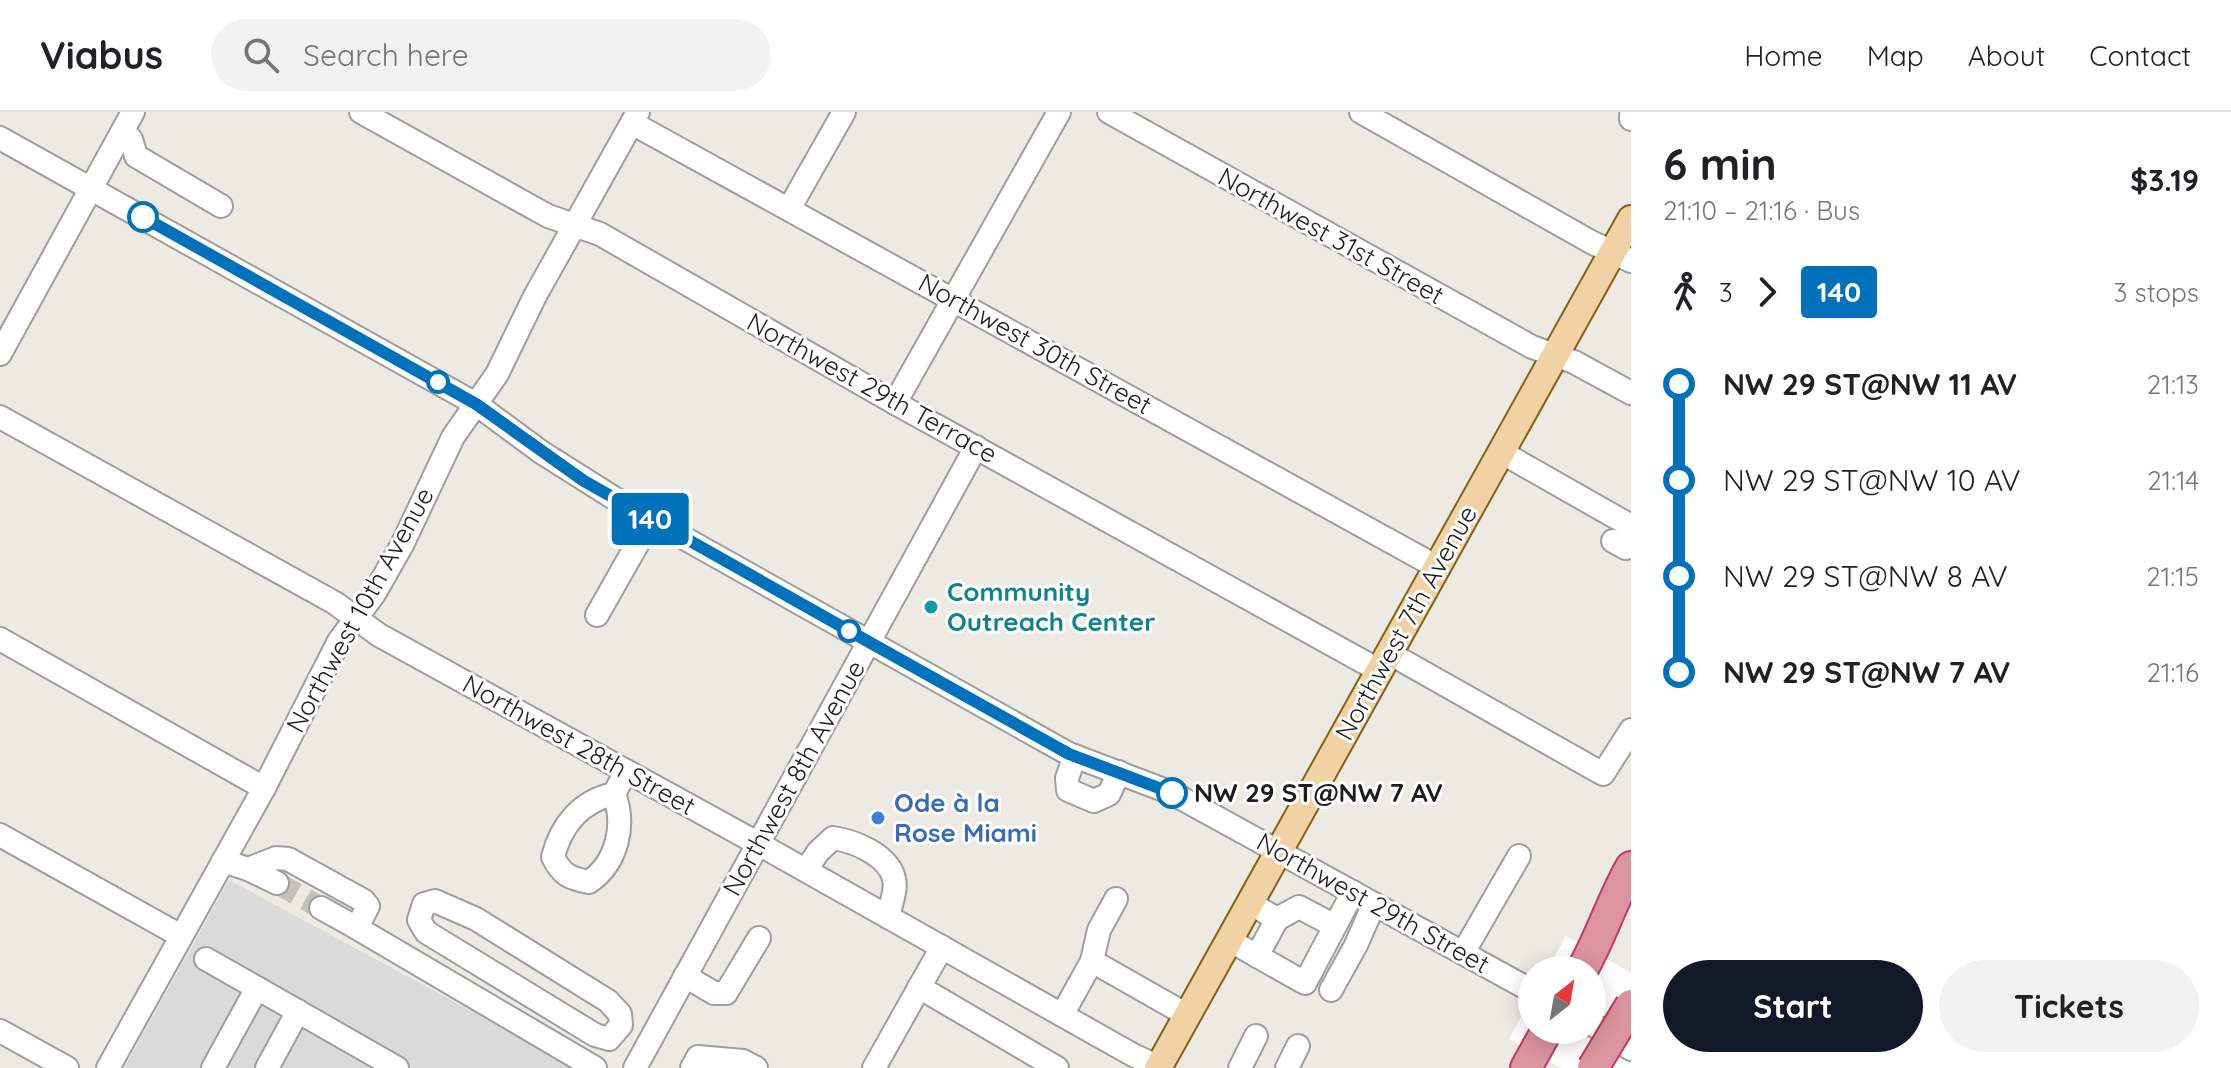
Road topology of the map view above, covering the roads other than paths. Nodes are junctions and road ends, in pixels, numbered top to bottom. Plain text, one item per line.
1 (133, 112) edge
2 (361, 112) edge
3 (844, 112) edge
4 (1059, 112) edge
5 (1109, 112) edge
6 (1361, 112) edge
7 (635, 117) edge
8 (122, 133) junction
9 (0, 138) edge
10 (92, 189) junction
11 (221, 206) dead end
12 (789, 209) junction
13 (1631, 219) edge
14 (574, 225) junction
15 (1622, 256) edge
16 (952, 299) junction
17 (0, 354) edge
18 (1555, 355) junction
19 (1631, 393) edge
20 (895, 403) junction
21 (476, 404) junction
22 (0, 417) edge
23 (976, 447) junction
24 (1501, 452) junction
25 (651, 520) junction
26 (1631, 526) edge
27 (1437, 567) junction
28 (597, 615) dead end
29 (356, 618) junction
30 (0, 639) edge
31 (869, 642) junction
32 (1384, 662) junction
33 (1631, 730) edge
34 (1075, 756) junction
35 (626, 771) junction
36 (1119, 772) junction
37 (264, 788) junction
38 (614, 794) dead end
39 (0, 835) edge
40 (757, 843) junction
41 (1279, 851) junction
42 (1519, 856) dead end
43 (223, 861) junction
44 (1631, 867) edge
45 (248, 869) junction
46 (806, 870) junction
47 (1319, 873) junction
48 (277, 883) tunnel mouth
49 (1353, 892) junction
50 (1116, 899) dead end
51 (1250, 903) junction
52 (1374, 904) junction
53 (1299, 907) junction
54 (321, 908) tunnel mouth
55 (1631, 914) edge
56 (888, 917) junction
57 (1277, 919) junction
58 (1335, 926) junction
59 (357, 928) junction
60 (181, 936) junction
61 (759, 938) dead end
62 (1229, 940) junction
63 (942, 947) junction
64 (1463, 953) junction
65 (1257, 956) junction
66 (1589, 956) edge
67 (1591, 956) edge
68 (206, 959) dead end
69 (1092, 961) junction
70 (685, 976) junction
71 (1518, 983) edge
72 (919, 987) junction
73 (257, 988) junction
74 (1331, 990) dead end
75 (1631, 1005) edge
76 (298, 1011) junction
77 (1062, 1015) junction
78 (1187, 1015) junction
79 (621, 1025) junction
80 (0, 1031) edge
81 (1606, 1033) edge
82 (1256, 1036) dead end
83 (650, 1042) junction
84 (1539, 1044) edge
85 (1298, 1046) dead end
86 (1631, 1049) edge
87 (1527, 1066) edge
88 (67, 1068) edge
89 (108, 1068) edge
90 (213, 1068) edge
91 (267, 1068) edge
92 (397, 1068) edge
93 (595, 1068) edge
94 (635, 1068) edge
95 (692, 1068) edge
96 (756, 1068) edge
97 (874, 1068) edge
98 (1057, 1068) edge
99 (1159, 1068) edge
100 (1240, 1068) edge
101 (1287, 1068) edge
102 (1593, 1068) edge

1 - 8 street
2 - 14 street, Northwest 29th Terrace
3 - 12 street
4 - 16 street
5 - 18 street, Northwest 31st Street
6 - 15 street
7 - 12 street, Northwest 30th Street
7 - 14 street, Northwest 10th Avenue
8 - 10 street
8 - 11 street
9 - 10 street, Northwest 29th Street
10 - 17 street
10 - 21 street, Northwest 29th Street
12 - 16 street, Northwest 30th Street
13 - 15 main road, Northwest 7th Avenue
14 - 20 street, Northwest 29th Terrace
14 - 21 street, Northwest 10th Avenue
15 - 18 main road, Northwest 7th Avenue
16 - 20 street
16 - 27 street, Northwest 30th Street
18 - 19 street, Northwest 31st Street
18 - 24 main road, Northwest 7th Avenue
20 - 23 street, Northwest 29th Terrace
21 - 25 street, Northwest 29th Street
21 - 29 street, Northwest 10th Avenue
22 - 29 street, Northwest 28th Street
23 - 31 street, Northwest 8th Avenue
23 - 32 street, Northwest 29th Terrace
24 - 26 street
24 - 27 main road, Northwest 7th Avenue
25 - 28 street
25 - 31 street, Northwest 29th Street
27 - 32 main road, Northwest 7th Avenue
29 - 35 street, Northwest 28th Street
29 - 37 street, Northwest 10th Avenue
30 - 37 street
31 - 34 street, Northwest 29th Street
31 - 40 street, Northwest 8th Avenue
32 - 33 street
32 - 41 main road, Northwest 7th Avenue
34 - 36 street, Northwest 29th Street
34 - 36 street
35 - 38 street
35 - 40 street, Northwest 28th Street
36 - 41 street, Northwest 29th Street
37 - 43 street, Northwest 10th Avenue
39 - 60 street
40 - 46 street, Northwest 28th Street
40 - 70 street, Northwest 8th Avenue
41 - 47 street, Northwest 29th Street
41 - 51 main road, Northwest 7th Avenue
42 - 64 street
43 - 45 street
43 - 60 street, Northwest 10th Avenue
44 - 66 highway
45 - 48 street
45 - 59 street
46 - 56 street, Northwest 28th Street
46 - 56 street
47 - 49 street, Northwest 29th Street
47 - 53 street
49 - 52 street, Northwest 29th Street
49 - 58 street
50 - 69 street
51 - 57 street
51 - 62 main road, Northwest 7th Avenue
52 - 64 street, Northwest 29th Street
52 - 74 street
53 - 57 street
53 - 58 street
54 - 59 street
55 - 67 highway
56 - 63 street, Northwest 28th Street
57 - 65 street
58 - 65 street
59 - 93 street
60 - 89 street, Northwest 10th Avenue
61 - 70 street
62 - 65 street
62 - 78 main road, Northwest 7th Avenue
63 - 72 street
63 - 77 street, Northwest 28th Street
64 - 71 street, Northwest 29th Street
68 - 73 street
69 - 77 street
69 - 78 street
70 - 83 street, Northwest 8th Avenue
72 - 97 street
72 - 98 street
73 - 76 street
73 - 90 street
75 - 102 highway, bridge
76 - 91 street
76 - 92 street
77 - 99 street, Northwest 28th Street
78 - 99 main road, Northwest 7th Avenue
79 - 79 street
79 - 83 street
80 - 88 street
81 - 86 street
82 - 100 street
83 - 94 street, Northwest 8th Avenue
84 - 87 highway
85 - 101 street
95 - 96 street

